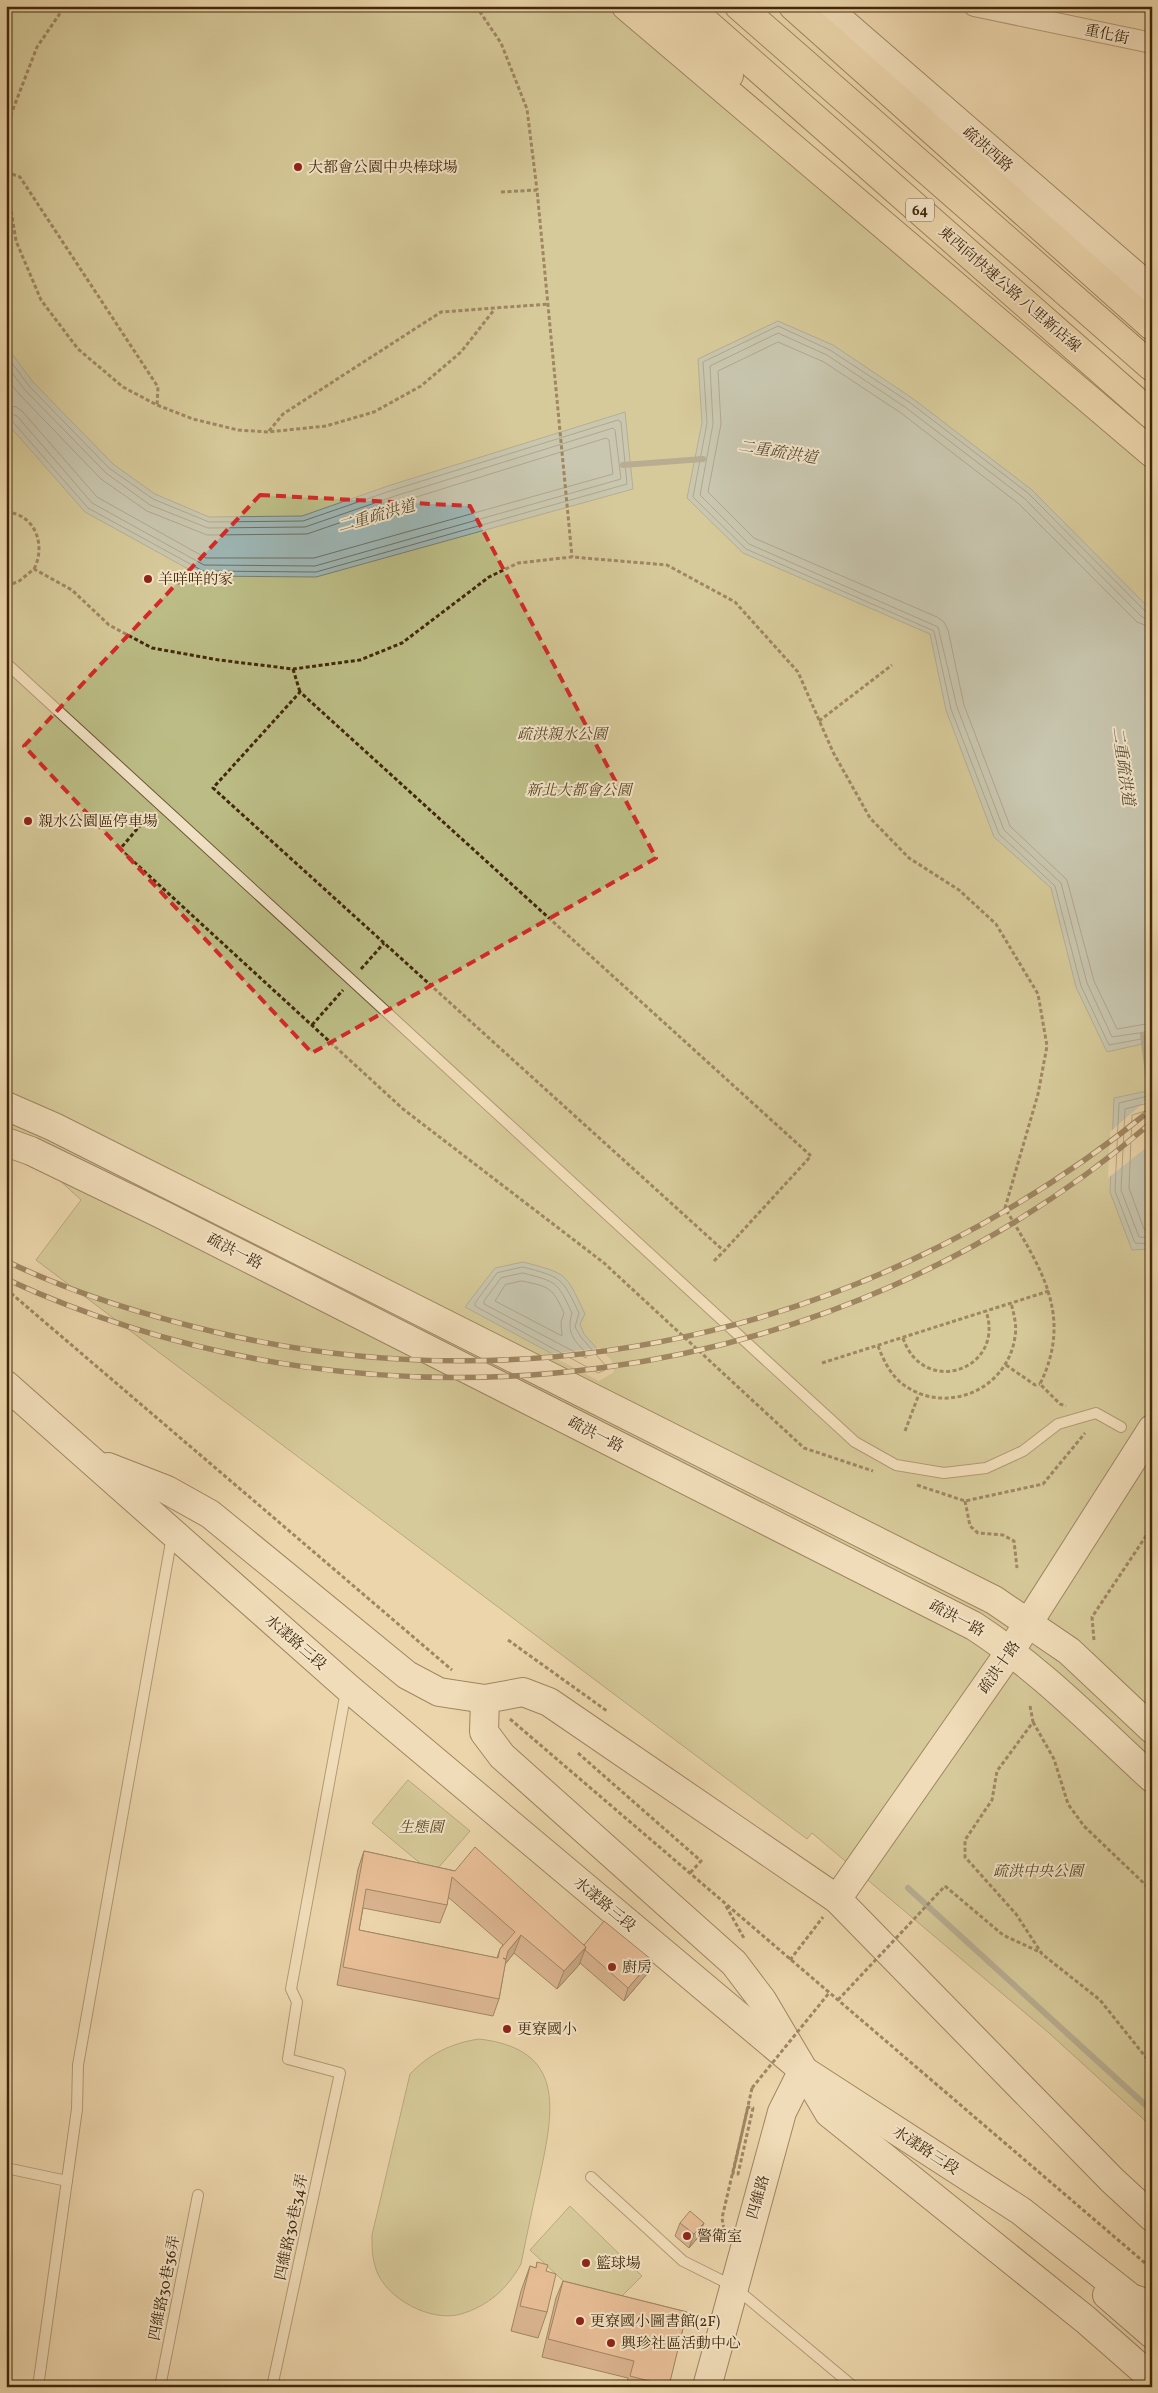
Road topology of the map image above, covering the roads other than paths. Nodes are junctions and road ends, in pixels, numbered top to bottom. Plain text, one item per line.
1 (626, 6) edge
2 (666, 6) edge
3 (687, 6) edge
4 (739, 6) edge
5 (793, 6) edge
6 (824, 6) edge
7 (974, 6) edge
8 (1152, 43) edge
9 (815, 168) junction
10 (1152, 290) edge
11 (1152, 326) edge
12 (1152, 367) edge
13 (1152, 415) edge
14 (1152, 453) edge
15 (6, 663) edge
16 (6, 1106) edge
17 (6, 1142) edge
18 (6, 1385) edge
19 (1121, 1426) dead end
20 (1152, 1429) edge
21 (91, 1460) junction
22 (173, 1532) junction
23 (1028, 1623) junction
24 (1011, 1650) junction
25 (347, 1687) junction
26 (495, 1706) junction
27 (1152, 1729) edge
28 (1152, 1778) edge
29 (831, 1907) junction
30 (803, 2070) junction
31 (6, 2168) edge
32 (590, 2177) dead end
33 (67, 2181) junction
34 (198, 2195) dead end
35 (1152, 2217) edge
36 (1084, 2261) junction
37 (733, 2286) junction
38 (1152, 2305) edge
39 (1152, 2334) edge
40 (1152, 2378) edge
41 (38, 2387) edge
42 (160, 2387) edge
43 (272, 2387) edge
44 (707, 2387) edge
45 (854, 2387) edge

1 - 9 highway
2 - 9 highway
3 - 13 highway, 東西向快速公路 八里新店線 / 64
4 - 12 highway, 64
5 - 11 highway
6 - 10 street, 疏洪西路
7 - 8 street, 重化街
9 - 14 highway
15 - 19 lane
16 - 23 street, 疏洪一路
17 - 24 street, 疏洪一路
18 - 21 street, 水漾路三段
20 - 23 street, 疏洪十路
21 - 22 street, 水漾路三段
21 - 26 street
22 - 25 street, 水漾路三段
22 - 33 lane
23 - 24 street, 疏洪十路
23 - 27 street, 疏洪一路
24 - 28 street, 疏洪一路
24 - 29 street, 疏洪十路
25 - 30 street, 水漾路三段
25 - 43 lane, 四維路30巷34弄
26 - 29 street
26 - 30 street
29 - 35 street
30 - 36 street, 水漾路三段
30 - 37 street, 四維路
30 - 40 street
31 - 33 lane
32 - 37 lane
33 - 41 lane
34 - 42 lane, 四維路30巷36弄
36 - 38 street, 水漾路三段
36 - 39 street
37 - 44 street, 四維路
37 - 45 lane

